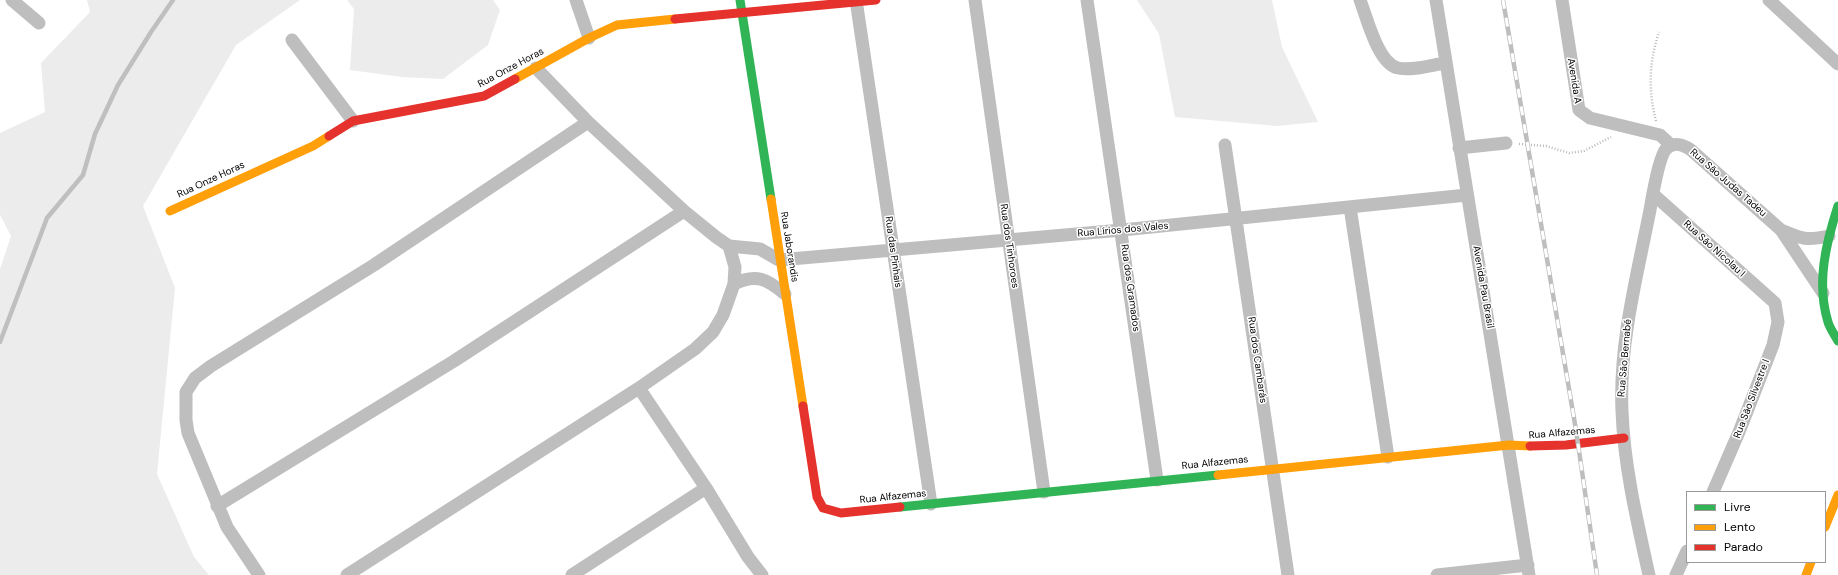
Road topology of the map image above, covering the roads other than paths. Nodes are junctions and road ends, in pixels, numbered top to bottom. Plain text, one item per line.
1 (12, 0) edge
2 (576, 0) edge
3 (740, 0) edge
4 (876, 0) edge
5 (974, 0) edge
6 (1086, 0) edge
7 (1360, 0) edge
8 (1436, 0) edge
9 (1562, 0) edge
10 (1769, 0) edge
11 (856, 1) edge
12 (742, 12) junction
13 (39, 23) dead end
14 (589, 38) junction
15 (292, 40) dead end
16 (1836, 61) edge
17 (1445, 64) junction
18 (536, 68) junction
19 (353, 122) junction
20 (588, 122) junction
21 (1506, 142) road end
22 (1225, 145) dead end
23 (1671, 145) junction
24 (1460, 148) junction
25 (1653, 194) junction
26 (1467, 195) junction
27 (1838, 206) edge
28 (1350, 207) junction
29 (170, 211) dead end
30 (684, 211) junction
31 (1236, 219) junction
32 (1122, 230) junction
33 (1782, 230) junction
34 (1829, 236) junction
35 (1008, 240) junction
36 (729, 246) junction
37 (893, 250) junction
38 (779, 260) junction
39 (734, 284) junction
40 (1823, 293) junction
41 (785, 294) junction
42 (1775, 303) joint
43 (1838, 341) edge
44 (639, 388) junction
45 (1624, 438) junction
46 (1509, 445) junction
47 (1388, 457) junction
48 (1273, 468) junction
49 (1157, 480) junction
50 (706, 488) junction
51 (1713, 491) edge
52 (1044, 492) junction
53 (1838, 495) edge
54 (817, 497) joint
55 (931, 504) junction
56 (217, 506) junction
57 (1826, 525) edge
58 (1686, 552) edge
59 (1811, 563) edge
60 (1529, 570) edge
61 (259, 575) edge
62 (346, 575) edge
63 (572, 575) edge
64 (762, 575) edge
65 (1288, 575) edge
66 (1437, 575) edge
67 (1649, 575) edge
68 (1676, 575) edge
69 (1806, 575) edge

1 - 13 street
2 - 14 street
3 - 12 street, Rua Jaborandis
4 - 11 street, Rua Onze Horas
5 - 35 street, Rua dos Tinhoroes
6 - 32 street, Rua dos Gramados
7 - 17 street
8 - 17 street, Avenida Pau Brasil
9 - 23 street, Avenida A
10 - 16 street
11 - 12 street, Rua Onze Horas
11 - 37 street, Rua das Pinhais
12 - 14 street, Rua Onze Horas
12 - 38 street, Rua Jaborandis
14 - 18 street, Rua Onze Horas
15 - 19 street
17 - 24 street, Avenida Pau Brasil
18 - 19 street, Rua Onze Horas
18 - 20 street
19 - 29 street, Rua Onze Horas
20 - 30 street
20 - 56 street
21 - 24 street
22 - 31 street, Rua dos Cambarás
23 - 25 street, Rua São Bernabé
23 - 33 street, Rua São Judas Tadeu
24 - 26 street, Avenida Pau Brasil
25 - 42 street, Rua São Nicolau I
25 - 45 street, Rua São Bernabé
26 - 28 street, Rua Lírios dos Vales
26 - 46 street, Avenida Pau Brasil
27 - 34 street
28 - 31 street, Rua Lírios dos Vales
28 - 47 street
30 - 36 street
30 - 56 street
31 - 32 street, Rua Lírios dos Vales
31 - 48 street, Rua dos Cambarás
32 - 35 street, Rua Lírios dos Vales
32 - 49 street, Rua dos Gramados
33 - 34 street, Rua São Judas Tadeu
33 - 40 street, Rua São Judas Tadeu
34 - 40 street
35 - 37 street, Rua Lírios dos Vales
35 - 52 street, Rua dos Tinhoroes
36 - 38 street
36 - 39 street
37 - 38 street, Rua Lírios dos Vales
37 - 55 street, Rua das Pinhais
38 - 41 street, Rua Jaborandis
39 - 41 street
39 - 44 street
40 - 43 street
41 - 54 street, Rua Jaborandis
42 - 51 street, Rua São Silvestre I
44 - 50 street
44 - 62 street
45 - 46 street, Rua Alfazemas
45 - 67 street, Rua São Bernabé
46 - 47 street, Rua Alfazemas
46 - 60 street, Avenida Pau Brasil
47 - 48 street, Rua Alfazemas
48 - 49 street, Rua Alfazemas
48 - 65 street, Rua dos Cambarás
49 - 52 street, Rua Alfazemas
50 - 63 street
50 - 64 street
52 - 55 street, Rua Alfazemas
53 - 57 street
54 - 55 street, Rua Alfazemas
56 - 61 street
58 - 68 street
59 - 69 street
60 - 66 street

